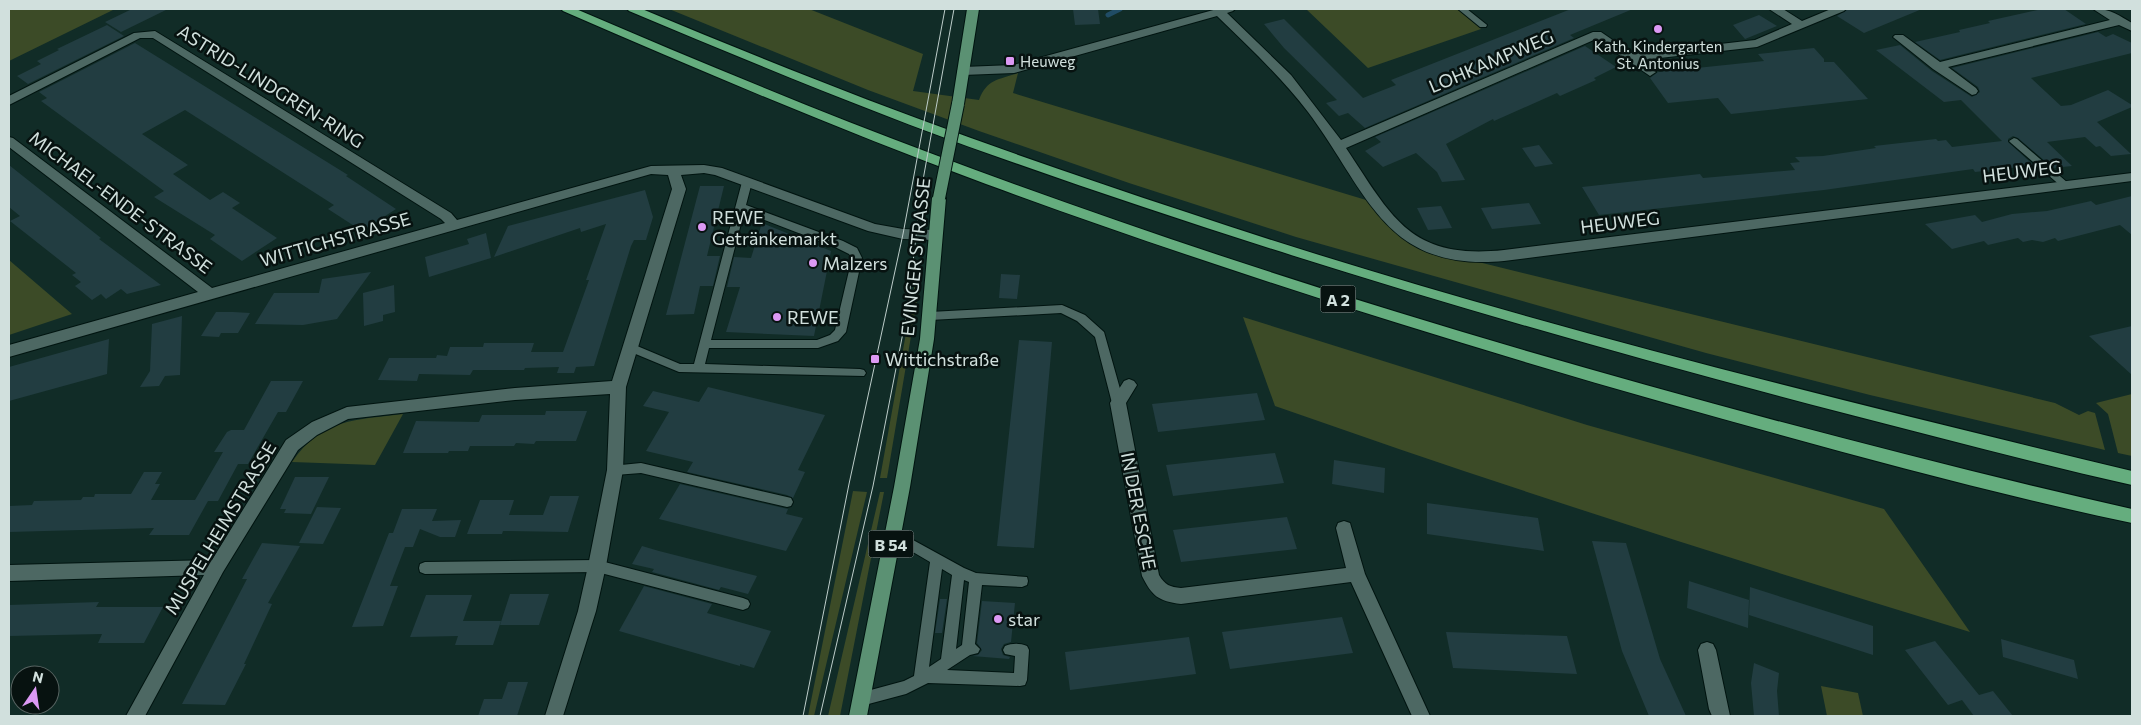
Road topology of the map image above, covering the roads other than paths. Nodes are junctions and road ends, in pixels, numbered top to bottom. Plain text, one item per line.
1 (567, 9) edge
2 (633, 9) edge
3 (973, 9) edge
4 (1462, 9) edge
5 (1775, 9) edge
6 (1840, 9) edge
7 (2099, 9) edge
8 (1225, 10) edge
9 (2121, 22) junction
10 (1483, 25) dead end
11 (1801, 25) junction
12 (2132, 28) edge
13 (1899, 37) dead end
14 (1631, 58) junction
15 (1938, 66) junction
16 (963, 71) junction
17 (1650, 72) dead end
18 (1972, 92) dead end
19 (9, 101) edge
20 (9, 141) edge
21 (2014, 141) dead end
22 (1339, 146) junction
23 (673, 171) junction
24 (2132, 177) edge
25 (747, 182) junction
26 (2065, 185) junction
27 (740, 207) junction
28 (453, 224) junction
29 (935, 235) junction
30 (210, 294) junction
31 (930, 316) junction
32 (705, 344) junction
33 (630, 346) junction
34 (9, 351) edge
35 (698, 369) junction
36 (860, 373) dead end
37 (1129, 385) dead end
38 (618, 387) junction
39 (1118, 403) junction
40 (615, 470) junction
41 (2132, 478) edge
42 (786, 502) dead end
43 (2132, 516) edge
44 (1344, 528) dead end
45 (893, 534) junction
46 (937, 559) junction
47 (596, 566) junction
48 (217, 567) junction
49 (425, 568) dead end
50 (959, 572) junction
51 (9, 573) edge
52 (1356, 574) junction
53 (976, 579) junction
54 (1022, 582) dead end
55 (742, 604) dead end
56 (1010, 650) dead end
57 (1707, 650) dead end
58 (947, 662) junction
59 (924, 678) junction
60 (861, 699) junction
61 (135, 716) edge
62 (554, 716) edge
63 (858, 716) edge
64 (1421, 716) edge
65 (1721, 716) edge

1 - 43 highway, A 2
2 - 41 highway, A 2
3 - 16 main road, EVINGER STRASSE / B 54
4 - 10 lane
5 - 11 street
6 - 11 street
7 - 9 street
8 - 16 street
8 - 22 street, HEUWEG
9 - 12 street
9 - 15 street
11 - 14 street
13 - 15 street
14 - 17 street, LOHKAMPWEG
14 - 22 street, LOHKAMPWEG
15 - 18 street
16 - 29 main road, EVINGER STRASSE / B 54, bridge
19 - 28 street, ASTRID-LINDGREN-RING
20 - 30 street, MICHAEL-ENDE-STRASSE
21 - 26 lane
22 - 26 street, HEUWEG
23 - 25 street, WITTICHSTRASSE
23 - 28 street, WITTICHSTRASSE
23 - 33 street
24 - 26 street, HEUWEG
25 - 27 lane
25 - 29 street, WITTICHSTRASSE
27 - 32 lane
27 - 32 lane
28 - 30 street, WITTICHSTRASSE
29 - 31 main road, EVINGER STRASSE / B 54
30 - 34 street, WITTICHSTRASSE
31 - 39 lane
31 - 45 main road, EVINGER STRASSE / B 54
32 - 35 lane
33 - 35 lane
33 - 38 street
35 - 36 lane
37 - 39 street
38 - 40 street
38 - 48 street, MUSPELHEIMSTRASSE
39 - 52 street, IN DER ESCHE
40 - 42 lane
40 - 47 street
44 - 52 street
45 - 46 lane
45 - 60 main road, EVINGER STRASSE / B 54
46 - 50 lane
46 - 59 lane
47 - 49 lane
47 - 55 lane
47 - 62 street
48 - 51 street
48 - 61 street, MUSPELHEIMSTRASSE
50 - 53 lane
50 - 58 lane
52 - 64 street
53 - 54 lane
53 - 58 lane
56 - 59 lane
57 - 65 street
58 - 59 lane
59 - 60 lane
60 - 63 main road, EVINGER STRASSE / B 54

